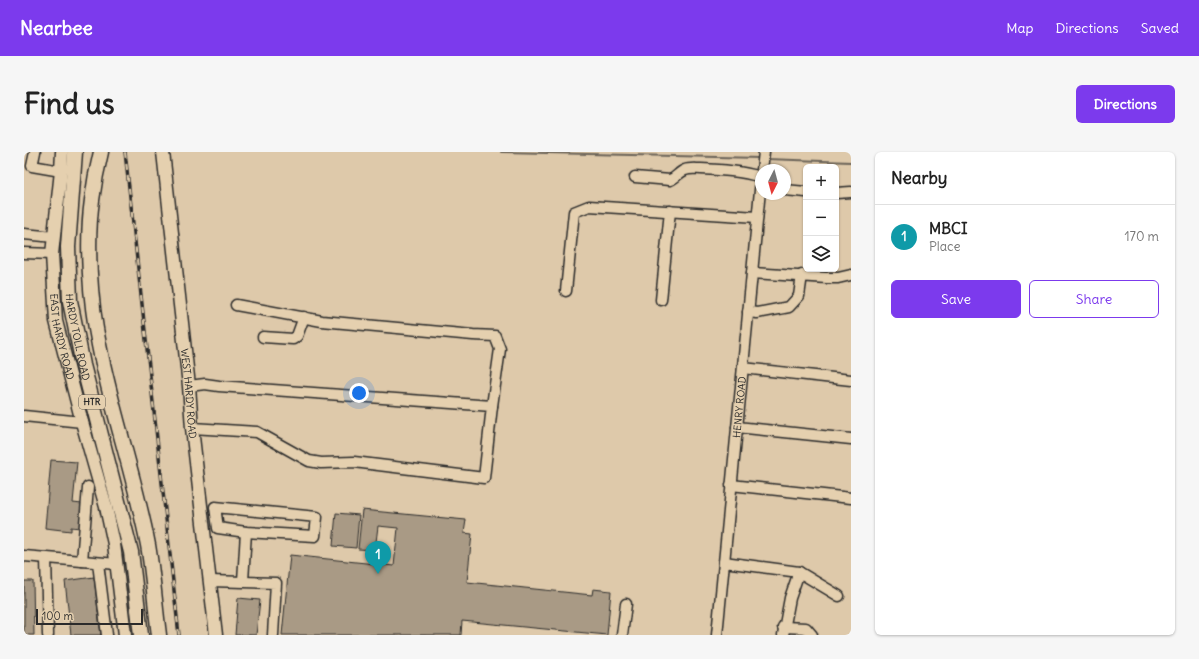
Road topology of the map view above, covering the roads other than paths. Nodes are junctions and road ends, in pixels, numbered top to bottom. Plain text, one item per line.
1 (34, 152) edge
2 (62, 152) edge
3 (100, 152) edge
4 (163, 152) edge
5 (764, 152) edge
6 (70, 163) edge
7 (763, 164) edge
8 (755, 176) edge
9 (635, 177) dead end
10 (791, 191) edge
11 (803, 192) edge
12 (851, 192) edge
13 (839, 193) edge
14 (759, 200) edge
15 (670, 211) junction
16 (757, 217) junction
17 (24, 234) edge
18 (54, 237) junction
19 (24, 253) edge
20 (52, 254) junction
21 (752, 272) junction
22 (802, 275) junction
23 (851, 275) edge
24 (566, 291) dead end
25 (661, 300) dead end
26 (236, 305) dead end
27 (748, 312) junction
28 (304, 317) junction
29 (263, 337) dead end
30 (743, 368) junction
31 (851, 380) edge
32 (189, 386) junction
33 (492, 406) junction
34 (24, 416) edge
35 (82, 422) junction
36 (737, 427) junction
37 (192, 428) junction
38 (851, 439) edge
39 (731, 485) junction
40 (88, 487) dead end
41 (851, 498) edge
42 (246, 532) junction
43 (24, 556) edge
44 (46, 558) junction
45 (82, 561) junction
46 (724, 562) junction
47 (98, 563) junction
48 (117, 564) junction
49 (799, 572) junction
50 (210, 581) junction
51 (243, 581) junction
52 (839, 596) dead end
53 (626, 604) dead end
54 (783, 631) edge
55 (48, 635) edge
56 (107, 635) edge
57 (126, 635) edge
58 (142, 635) edge
59 (159, 635) edge
60 (216, 635) edge
61 (273, 635) edge
62 (622, 635) edge
63 (717, 635) edge
64 (812, 635) edge

1 - 6 street
2 - 6 main road, EAST HARDY ROAD
3 - 59 highway, HARDY TOLL ROAD / HTR
4 - 32 main road, WEST HARDY ROAD
5 - 7 street, HENRY ROAD
6 - 18 main road, EAST HARDY ROAD
6 - 58 highway, HARDY TOLL ROAD / HTR
8 - 9 street
10 - 11 street
12 - 13 street
14 - 16 street, HENRY ROAD
15 - 16 street
15 - 24 street
15 - 25 street
16 - 21 street, HENRY ROAD
17 - 18 street
18 - 20 main road, EAST HARDY ROAD
19 - 20 street
20 - 35 main road, EAST HARDY ROAD
21 - 22 street
21 - 27 street, HENRY ROAD
22 - 23 street
22 - 27 street
26 - 28 street
27 - 30 street, HENRY ROAD
28 - 29 street
28 - 33 street
30 - 31 street
30 - 36 street, HENRY ROAD
32 - 33 street
32 - 37 main road, WEST HARDY ROAD
33 - 37 street
34 - 35 street
35 - 48 main road, EAST HARDY ROAD
36 - 38 street
36 - 39 street, HENRY ROAD
37 - 50 main road, WEST HARDY ROAD
39 - 41 street
39 - 46 street, HENRY ROAD
40 - 45 street
42 - 42 street
42 - 51 street
43 - 44 street
44 - 45 street
44 - 55 street
45 - 47 street
46 - 49 street
46 - 63 street, HENRY ROAD
47 - 48 street
47 - 56 street
48 - 57 main road, EAST HARDY ROAD
49 - 52 street
49 - 54 street
50 - 51 street
50 - 60 main road, WEST HARDY ROAD
51 - 61 street
53 - 62 street
54 - 64 street

